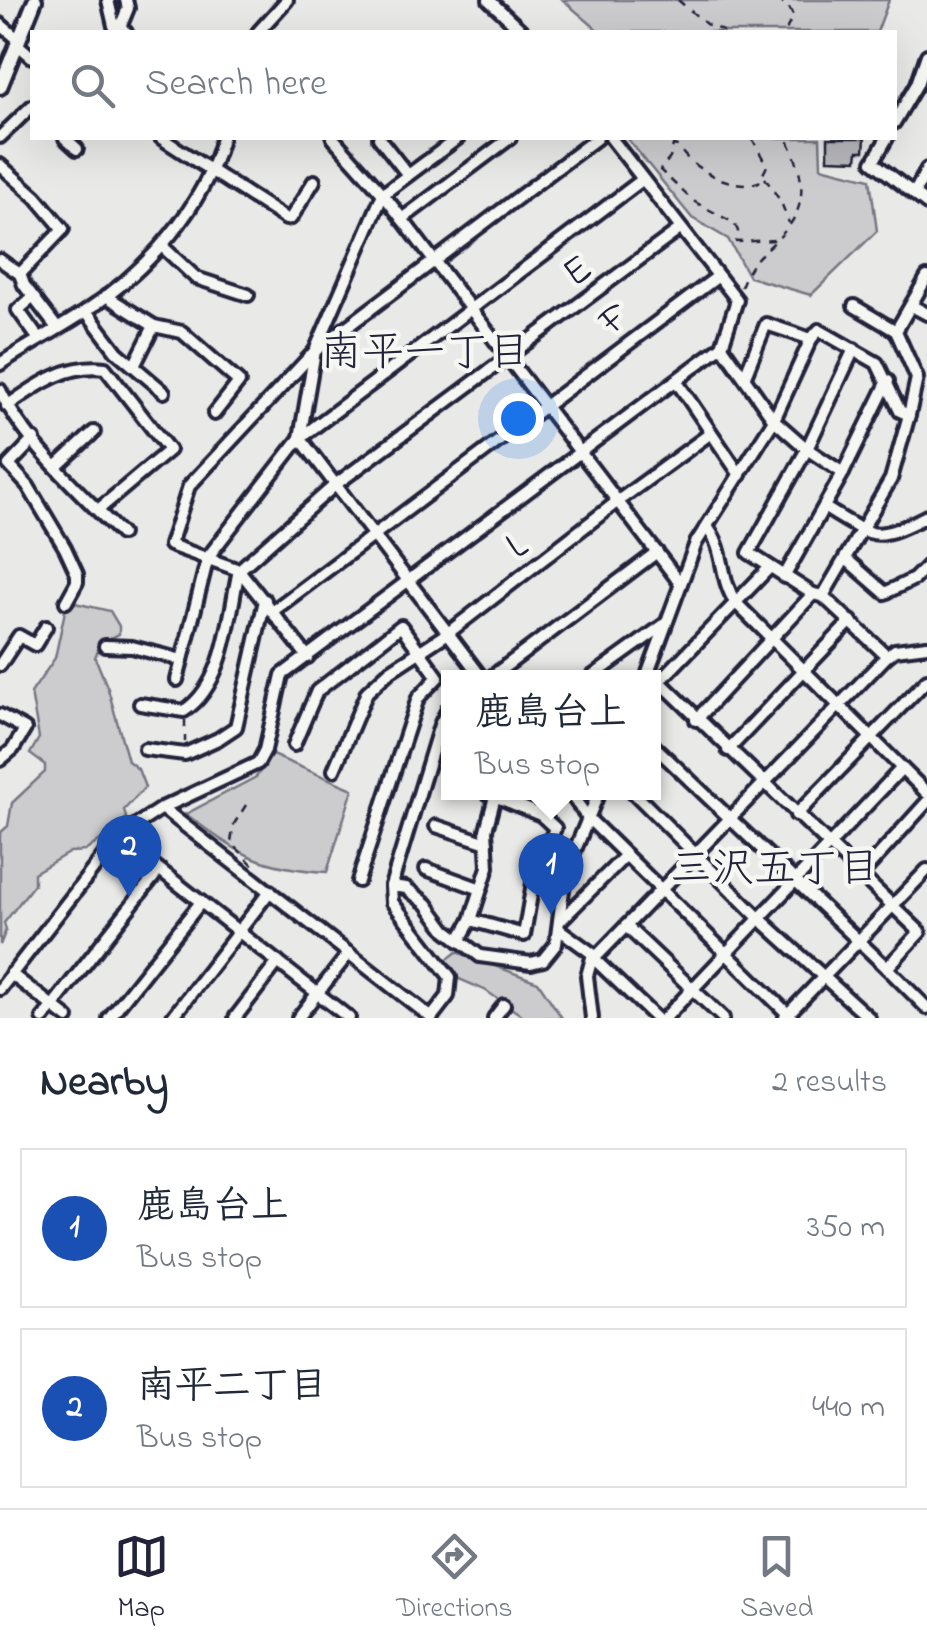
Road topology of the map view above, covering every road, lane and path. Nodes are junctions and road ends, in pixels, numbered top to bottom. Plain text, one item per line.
1 (36, 0) edge
2 (108, 0) edge
3 (126, 0) edge
4 (287, 0) edge
5 (489, 0) edge
6 (678, 0) edge
7 (776, 0) edge
8 (713, 27) junction
9 (119, 30) edge
10 (122, 30) edge
11 (260, 30) edge
12 (521, 30) edge
13 (715, 30) edge
14 (721, 30) edge
15 (786, 30) edge
16 (2, 31) edge
17 (18, 42) junction
18 (30, 55) edge
19 (927, 55) edge
20 (922, 86) edge
21 (0, 87) edge
22 (30, 110) edge
23 (897, 119) edge
24 (0, 138) edge
25 (67, 140) edge
26 (164, 140) edge
27 (221, 140) edge
28 (335, 140) edge
29 (381, 140) edge
30 (455, 140) edge
31 (507, 140) edge
32 (594, 140) edge
33 (612, 140) edge
34 (753, 140) edge
35 (788, 140) edge
36 (885, 140) edge
37 (77, 148) dead end
38 (0, 165) edge
39 (927, 169) edge
40 (212, 172) junction
41 (408, 175) junction
42 (764, 177) junction
43 (314, 180) dead end
44 (642, 180) junction
45 (383, 194) junction
46 (914, 194) junction
47 (927, 204) edge
48 (402, 219) junction
49 (789, 225) junction
50 (680, 229) junction
51 (775, 240) junction
52 (162, 246) junction
53 (0, 260) edge
54 (435, 262) junction
55 (20, 274) junction
56 (927, 276) edge
57 (717, 277) junction
58 (248, 295) dead end
59 (106, 296) junction
60 (33, 297) junction
61 (736, 300) junction
62 (854, 306) dead end
63 (912, 306) junction
64 (471, 309) junction
65 (86, 311) junction
66 (927, 314) edge
67 (154, 326) junction
68 (57, 328) junction
69 (896, 330) junction
70 (38, 338) junction
71 (811, 338) junction
72 (722, 346) junction
73 (854, 349) junction
74 (315, 351) junction
75 (120, 355) junction
76 (508, 357) junction
77 (0, 364) edge
78 (134, 366) junction
79 (104, 368) junction
80 (745, 376) junction
81 (888, 381) junction
82 (677, 382) junction
83 (0, 390) edge
84 (164, 392) dead end
85 (7, 406) junction
86 (545, 406) junction
87 (214, 414) dead end
88 (909, 415) junction
89 (774, 420) junction
90 (94, 432) dead end
91 (711, 434) junction
92 (300, 438) junction
93 (34, 440) junction
94 (807, 449) junction
95 (580, 452) junction
96 (57, 466) junction
97 (843, 473) junction
98 (740, 475) junction
99 (335, 485) junction
100 (618, 501) junction
101 (825, 508) junction
102 (98, 510) junction
103 (927, 516) edge
104 (707, 527) junction
105 (862, 531) junction
106 (121, 534) dead end
107 (374, 535) junction
108 (657, 552) junction
109 (208, 557) junction
110 (844, 558) junction
111 (927, 566) edge
112 (769, 568) junction
113 (239, 570) junction
114 (784, 577) junction
115 (408, 581) junction
116 (680, 583) junction
117 (818, 595) junction
118 (265, 600) junction
119 (66, 602) dead end
120 (736, 604) junction
121 (274, 610) junction
122 (851, 621) junction
123 (665, 624) junction
124 (46, 627) dead end
125 (448, 634) junction
126 (772, 639) junction
127 (105, 646) dead end
128 (927, 646) edge
129 (421, 652) junction
130 (887, 656) junction
131 (308, 657) junction
132 (182, 660) junction
133 (0, 665) edge
134 (476, 670) edge
135 (501, 670) edge
136 (601, 670) edge
137 (648, 670) edge
138 (804, 670) junction
139 (177, 680) dead end
140 (927, 680) edge
141 (661, 681) edge
142 (661, 683) edge
143 (140, 704) dead end
144 (840, 706) junction
145 (184, 711) junction
146 (0, 714) edge
147 (696, 720) junction
148 (441, 723) edge
149 (872, 737) junction
150 (294, 745) dead end
151 (145, 750) dead end
152 (728, 750) junction
153 (661, 753) edge
154 (186, 754) junction
155 (0, 760) edge
156 (902, 768) junction
157 (334, 770) dead end
158 (764, 785) junction
159 (927, 793) edge
160 (491, 800) edge
161 (507, 800) edge
162 (575, 800) edge
163 (596, 800) edge
164 (641, 800) edge
165 (927, 802) edge
166 (246, 805) dead end
167 (162, 808) junction
168 (796, 814) junction
169 (588, 818) junction
170 (730, 820) junction
171 (436, 826) dead end
172 (118, 838) junction
173 (487, 843) junction
174 (828, 846) junction
175 (626, 854) junction
176 (695, 856) junction
177 (426, 869) dead end
178 (160, 870) junction
179 (927, 870) edge
180 (262, 876) dead end
181 (860, 876) junction
182 (358, 881) dead end
183 (794, 881) junction
184 (391, 886) junction
185 (482, 889) junction
186 (662, 890) junction
187 (270, 891) junction
188 (201, 902) junction
189 (893, 907) junction
190 (759, 918) junction
191 (471, 920) junction
192 (560, 925) junction
193 (626, 926) junction
194 (240, 933) junction
195 (459, 941) junction
196 (858, 942) junction
197 (349, 953) junction
198 (726, 953) junction
199 (594, 959) junction
200 (278, 962) junction
201 (887, 968) junction
202 (11, 974) junction
203 (825, 975) junction
204 (0, 989) edge
205 (692, 989) junction
206 (318, 994) junction
207 (924, 1000) edge
208 (504, 1005) dead end
209 (52, 1006) junction
210 (788, 1017) edge
211 (43, 1018) edge
212 (68, 1018) edge
213 (108, 1018) edge
214 (172, 1018) edge
215 (235, 1018) edge
216 (298, 1018) edge
217 (350, 1018) edge
218 (431, 1018) edge
219 (494, 1018) edge
220 (592, 1018) edge
221 (656, 1018) edge
222 (665, 1018) edge
223 (723, 1018) edge
224 (869, 1018) edge

1 - 17 main road
2 - 9 street
3 - 10 street
4 - 11 street
5 - 12 street
6 - 8 path
7 - 15 path
8 - 13 path
8 - 14 path
16 - 17 street
17 - 18 street
17 - 21 main road
19 - 20 street
20 - 23 street
22 - 24 street
25 - 37 street
26 - 40 street
27 - 40 street
28 - 45 street
29 - 41 street
30 - 41 street
31 - 48 street
32 - 54 street
33 - 44 street
34 - 42 path
35 - 49 path
36 - 46 street
38 - 55 street
39 - 46 street
40 - 43 street
40 - 52 street
41 - 45 street
42 - 49 path
42 - 51 path
44 - 50 street
44 - 64 street
45 - 48 street
45 - 74 street
46 - 47 street
48 - 54 street
49 - 51 path
50 - 57 street
50 - 76 street, E
51 - 61 path
52 - 58 street
52 - 59 street
53 - 55 street
54 - 64 street
54 - 74 street
55 - 60 street
56 - 63 street
57 - 61 street
57 - 86 street, F
59 - 65 street
59 - 67 street
60 - 68 street
60 - 70 street
61 - 72 street
62 - 69 street
63 - 66 street
63 - 69 street
64 - 76 street
64 - 92 street
65 - 68 street
65 - 75 street
67 - 78 street
67 - 87 street
68 - 70 street
69 - 88 street
70 - 77 street
71 - 73 street
71 - 80 street
71 - 89 street
72 - 80 street
72 - 82 street
73 - 81 street
73 - 94 street
74 - 92 street
74 - 109 street
75 - 78 street
75 - 79 street
76 - 86 street
76 - 99 street, E
78 - 84 street
79 - 85 street
79 - 102 street
80 - 89 street
81 - 88 street
81 - 97 street
82 - 91 street
82 - 95 street
83 - 85 street
85 - 93 street
86 - 95 street
86 - 107 street, F
88 - 105 street
89 - 94 street
89 - 98 street
90 - 96 street
91 - 98 street
91 - 100 street, L
92 - 99 street
92 - 109 street
93 - 96 street
93 - 119 street
94 - 97 street
94 - 112 street
95 - 100 street
95 - 115 street
96 - 102 street
97 - 101 street
98 - 104 street
99 - 107 street
99 - 113 street, E
100 - 108 street
100 - 125 street, L
101 - 105 street
101 - 114 street
102 - 106 street
103 - 105 street
104 - 116 street
104 - 120 street
105 - 110 street
107 - 115 street
107 - 121 street, F
108 - 116 street
108 - 135 street
109 - 113 street
109 - 132 street
110 - 111 street
110 - 117 street
112 - 114 street
112 - 120 street
113 - 118 street
113 - 145 street
114 - 117 street
115 - 125 street
115 - 131 street
116 - 123 street
117 - 122 street
117 - 126 street
118 - 121 street
118 - 154 street
120 - 126 street
120 - 141 street
121 - 131 street
122 - 130 street
122 - 138 street
123 - 136 street
123 - 137 street
124 - 133 street
125 - 129 street, L
125 - 134 street
126 - 138 street
126 - 147 street
127 - 132 street
128 - 130 street
129 - 150 street
129 - 157 street, L
129 - 182 street
130 - 144 street
131 - 167 street
132 - 139 street
138 - 144 street
138 - 152 street
140 - 149 street
142 - 147 street
143 - 145 street
144 - 149 street
144 - 158 street
145 - 154 path
146 - 155 street
147 - 152 street
148 - 184 street
149 - 156 street
149 - 168 street
151 - 154 street
152 - 158 street
153 - 170 street
156 - 159 street
156 - 174 street
158 - 168 street
158 - 170 street
160 - 173 street
161 - 191 street
162 - 169 street
163 - 169 street
164 - 176 street
165 - 181 street
166 - 180 path
167 - 172 street
167 - 187 street
168 - 174 street
169 - 175 street
169 - 192 street
170 - 176 street
170 - 183 street
171 - 173 street
172 - 178 street
172 - 202 street
173 - 185 street
174 - 181 street
174 - 183 street
175 - 186 street
175 - 192 street
176 - 186 street
176 - 190 street
177 - 185 street
178 - 188 street
178 - 209 street
179 - 189 street
181 - 189 street
183 - 190 street
183 - 196 street
184 - 195 street
184 - 218 street
185 - 191 street
186 - 193 street
186 - 198 street
187 - 194 street
187 - 197 street
188 - 194 street
188 - 213 street
189 - 196 street
189 - 201 street
190 - 198 street
190 - 203 street
191 - 195 street
192 - 195 street
192 - 199 street
193 - 199 street
193 - 205 street
194 - 200 street
194 - 214 street
196 - 201 street
196 - 203 street
197 - 206 street
197 - 218 street
198 - 205 street
198 - 210 street
199 - 220 street
199 - 221 street
200 - 206 street
200 - 215 street
201 - 207 street
202 - 204 street
202 - 209 street
203 - 210 street
203 - 224 street
205 - 222 street
205 - 223 street
206 - 216 street
206 - 217 street
208 - 219 street
209 - 211 street
209 - 212 street

